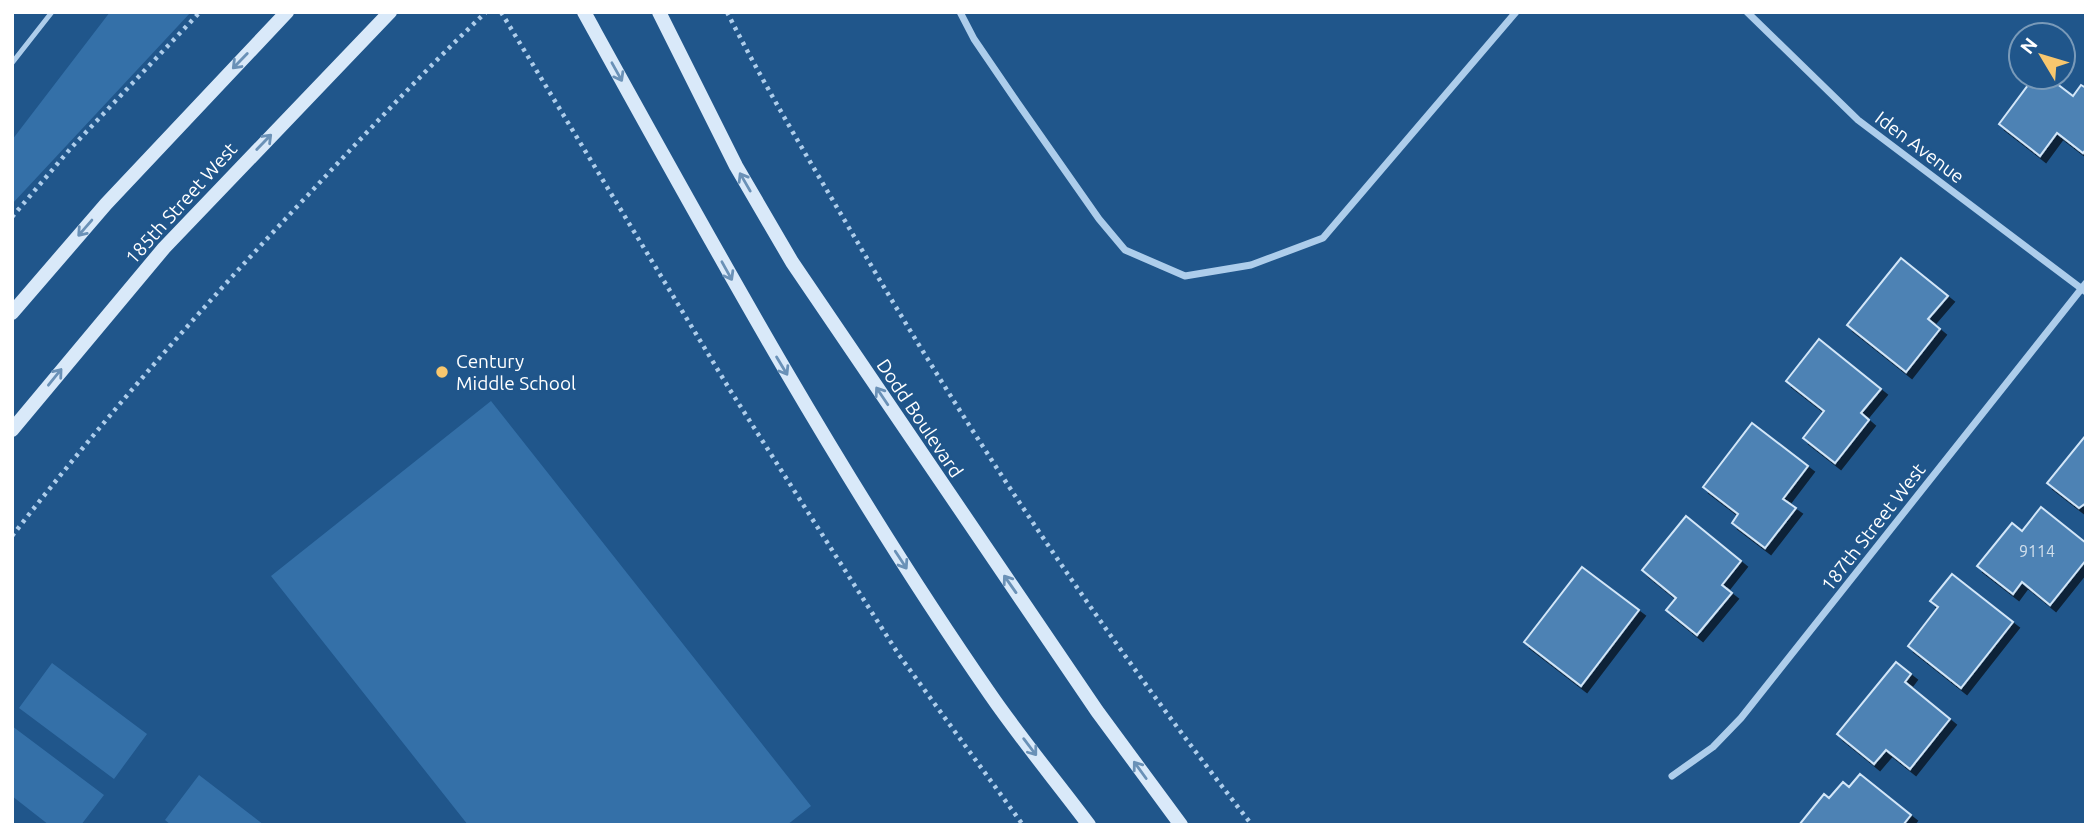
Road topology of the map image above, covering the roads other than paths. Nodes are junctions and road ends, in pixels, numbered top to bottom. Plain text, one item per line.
1 (52, 12) edge
2 (287, 12) edge
3 (390, 12) edge
4 (584, 12) edge
5 (659, 12) edge
6 (960, 12) edge
7 (1516, 12) edge
8 (1747, 12) edge
9 (12, 63) edge
10 (2084, 288) edge
11 (12, 313) edge
12 (12, 430) edge
13 (1672, 776) dead end
14 (1089, 825) edge
15 (1181, 825) edge

1 - 9 lane
2 -> 11 main road
12 -> 3 main road, 185th Street West
4 -> 14 main road
15 -> 5 main road, Dodd Boulevard
6 - 7 street
8 - 10 street, Iden Avenue
10 - 13 street, 187th Street West

